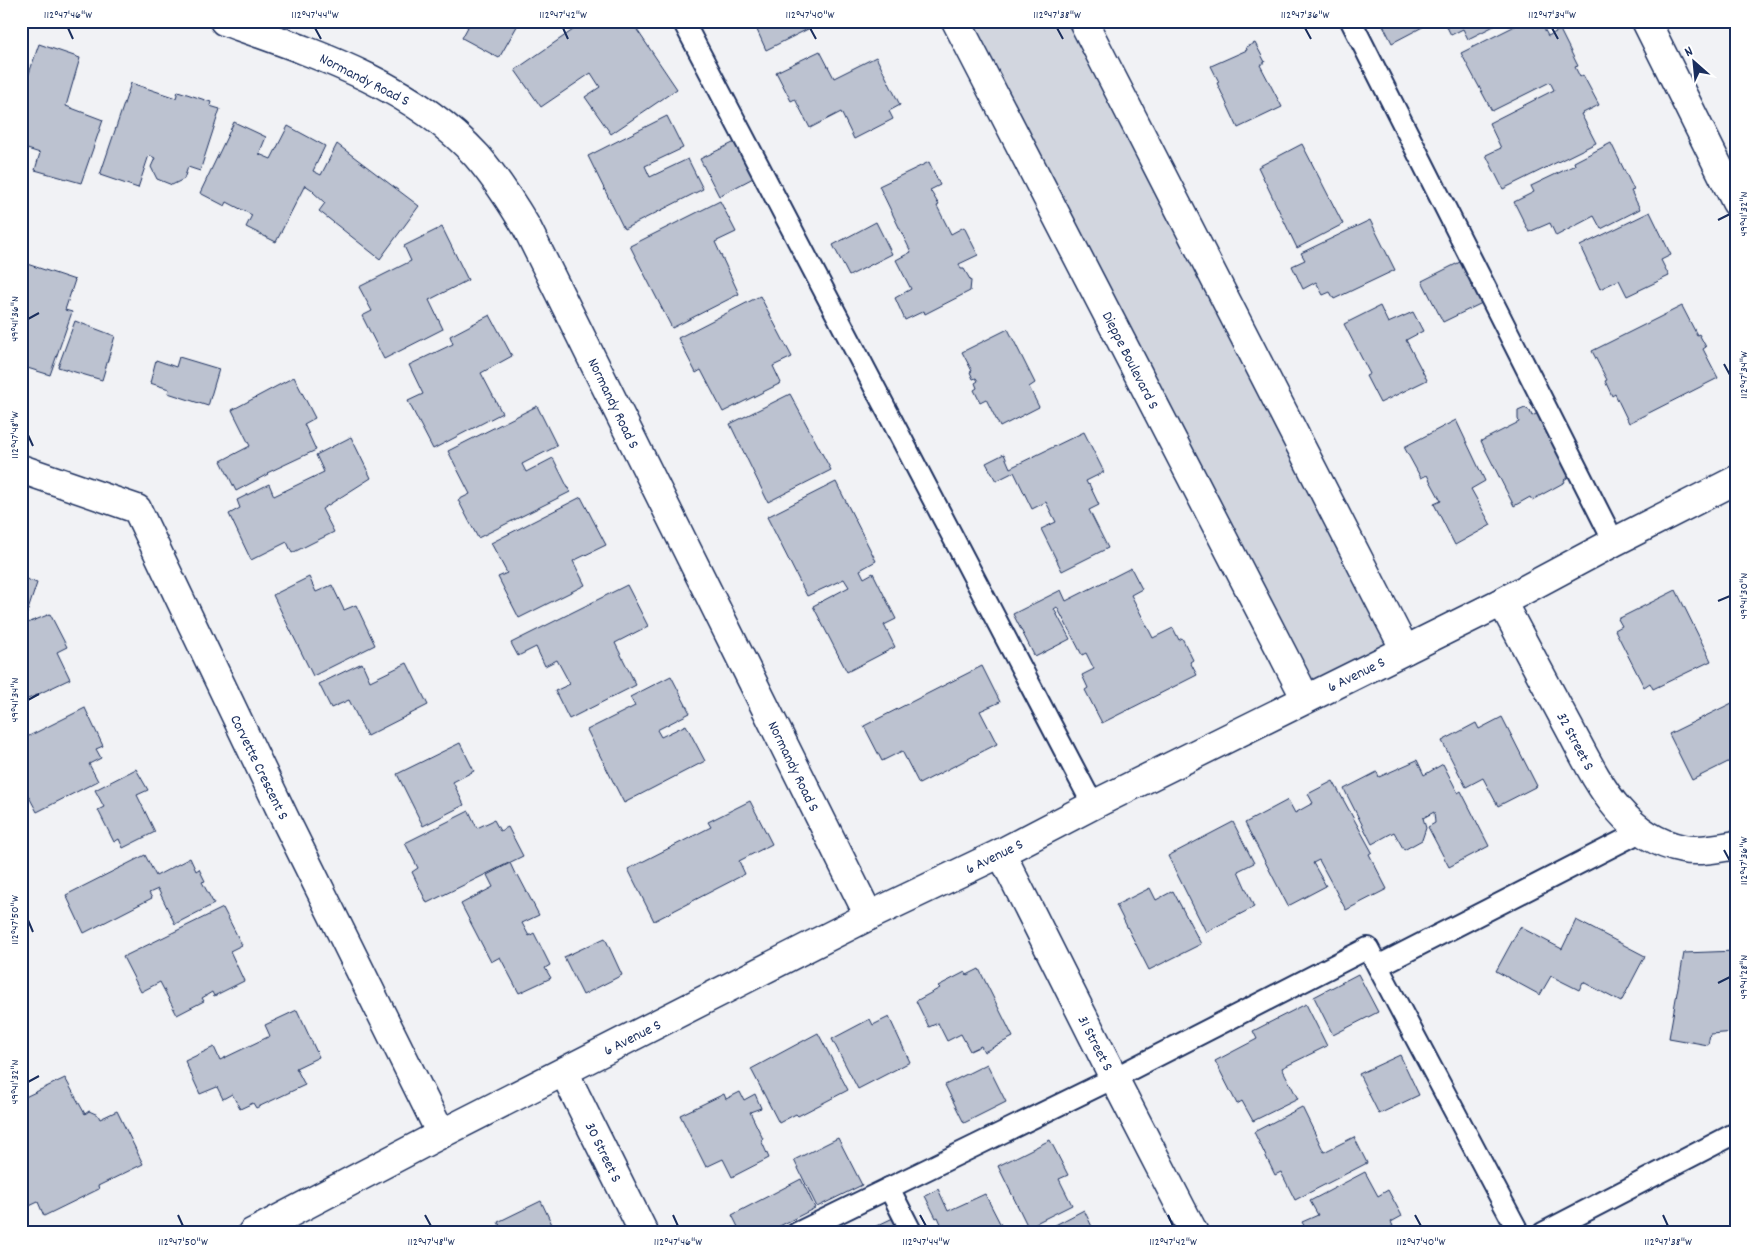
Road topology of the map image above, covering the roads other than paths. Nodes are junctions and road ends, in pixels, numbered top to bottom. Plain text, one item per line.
1 (224, 21) edge
2 (683, 21) edge
3 (956, 21) edge
4 (1084, 21) edge
5 (1351, 21) edge
6 (1646, 21) edge
7 (1729, 172) edge
8 (1736, 202) edge
9 (21, 468) edge
10 (1736, 480) edge
11 (1614, 542) junction
12 (1502, 602) junction
13 (1405, 650) junction
14 (1306, 699) junction
15 (1092, 806) junction
16 (1642, 831) junction
17 (1736, 845) edge
18 (1001, 853) junction
19 (869, 916) junction
20 (1378, 966) junction
21 (564, 1072) junction
22 (1114, 1078) junction
23 (1736, 1133) edge
24 (442, 1134) junction
25 (889, 1188) junction
26 (252, 1233) edge
27 (644, 1233) edge
28 (797, 1233) edge
29 (912, 1233) edge
30 (1194, 1233) edge
31 (1519, 1233) edge
32 (1543, 1233) edge

1 - 19 street, Normandy Road S
2 - 15 lane
3 - 14 street, Dieppe Boulevard S
4 - 13 street
5 - 11 lane
6 - 7 street
7 - 8 street
9 - 24 street, Corvette Crescent S
10 - 11 street, 6 Avenue S
11 - 12 street, 6 Avenue S
12 - 13 street, 6 Avenue S
12 - 16 street, 32 Street S
13 - 14 street, 6 Avenue S
14 - 15 street, 6 Avenue S
15 - 18 street, 6 Avenue S
16 - 17 street, 32 Street S
16 - 20 lane
18 - 19 street, 6 Avenue S
18 - 22 street, 31 Street S
19 - 21 street, 6 Avenue S
20 - 22 lane
20 - 31 lane
21 - 24 street, 6 Avenue S
21 - 27 street, 30 Street S
22 - 25 lane
22 - 30 street, 31 Street S
23 - 32 lane
24 - 26 street, 6 Avenue S
25 - 28 lane
25 - 29 lane

